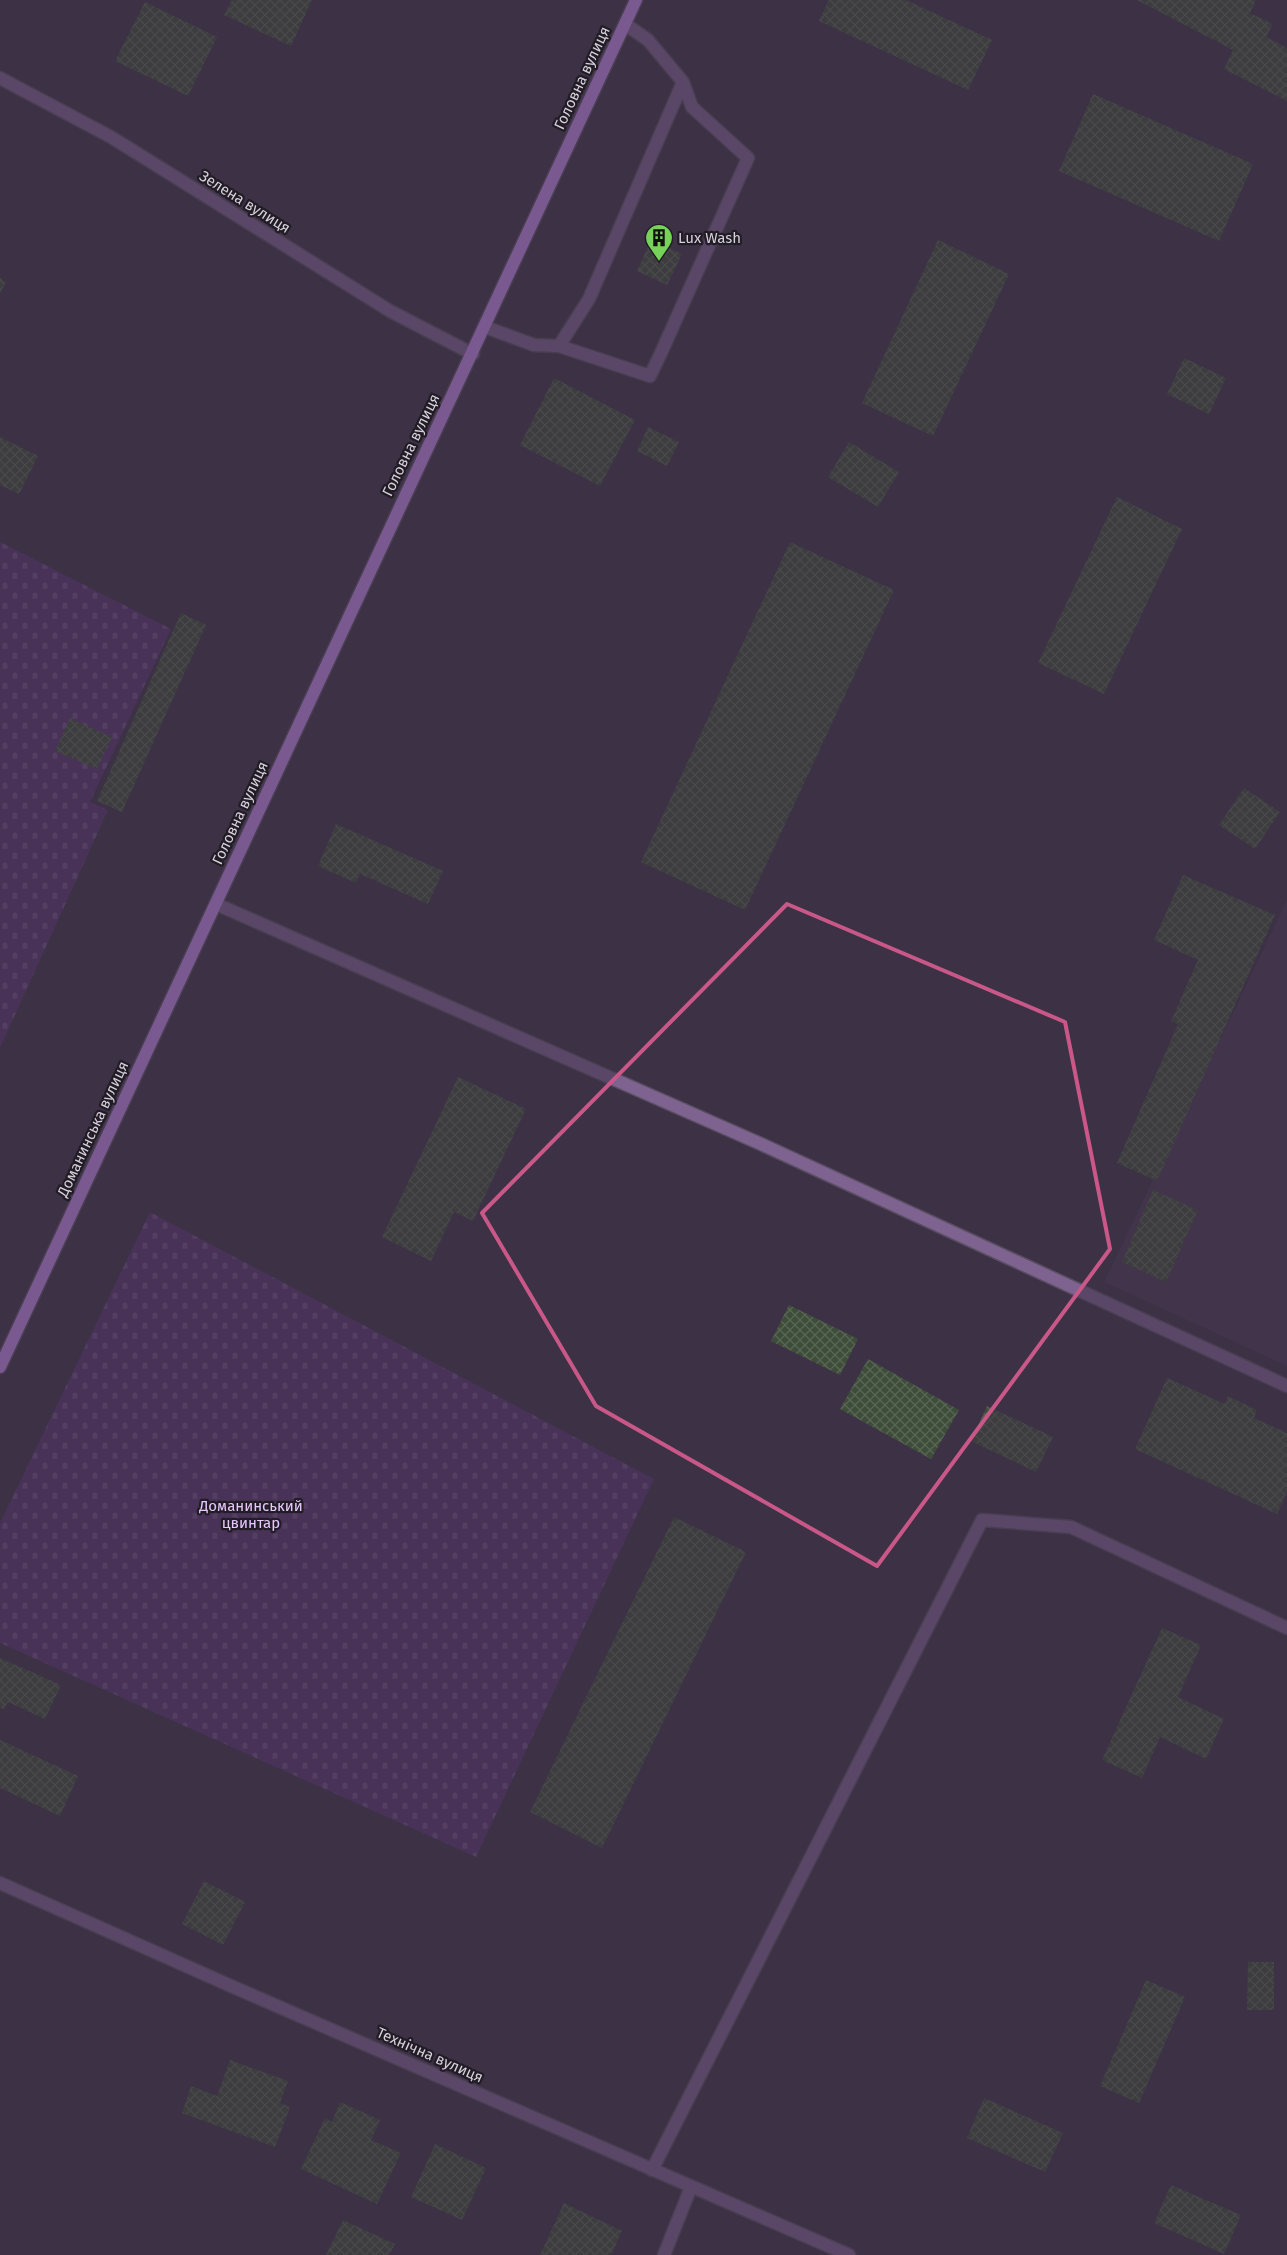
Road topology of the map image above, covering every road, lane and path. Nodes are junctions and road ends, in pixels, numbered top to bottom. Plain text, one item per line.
1 (636, 0) edge
2 (625, 24) junction
3 (0, 78) edge
4 (683, 82) junction
5 (485, 327) junction
6 (559, 346) junction
7 (473, 354) junction
8 (216, 904) junction
9 (0, 1367) edge
10 (1287, 1386) edge
11 (1287, 1628) edge
12 (0, 1882) edge
13 (652, 2170) junction
14 (691, 2186) junction
15 (664, 2255) edge
16 (849, 2255) edge

1 - 2 main road, Головна вулиця
2 - 4 street
2 - 5 main road, Головна вулиця
3 - 7 street, Зелена вулиця
4 - 6 street
4 - 6 street
5 - 6 street
5 - 7 main road, Головна вулиця
7 - 8 main road, Головна вулиця
8 - 9 main road, Доманинська вулиця
8 - 10 street
11 - 13 street
12 - 13 street, Технічна вулиця
13 - 14 street, Технічна вулиця
14 - 15 street
14 - 16 street, Технічна вулиця

